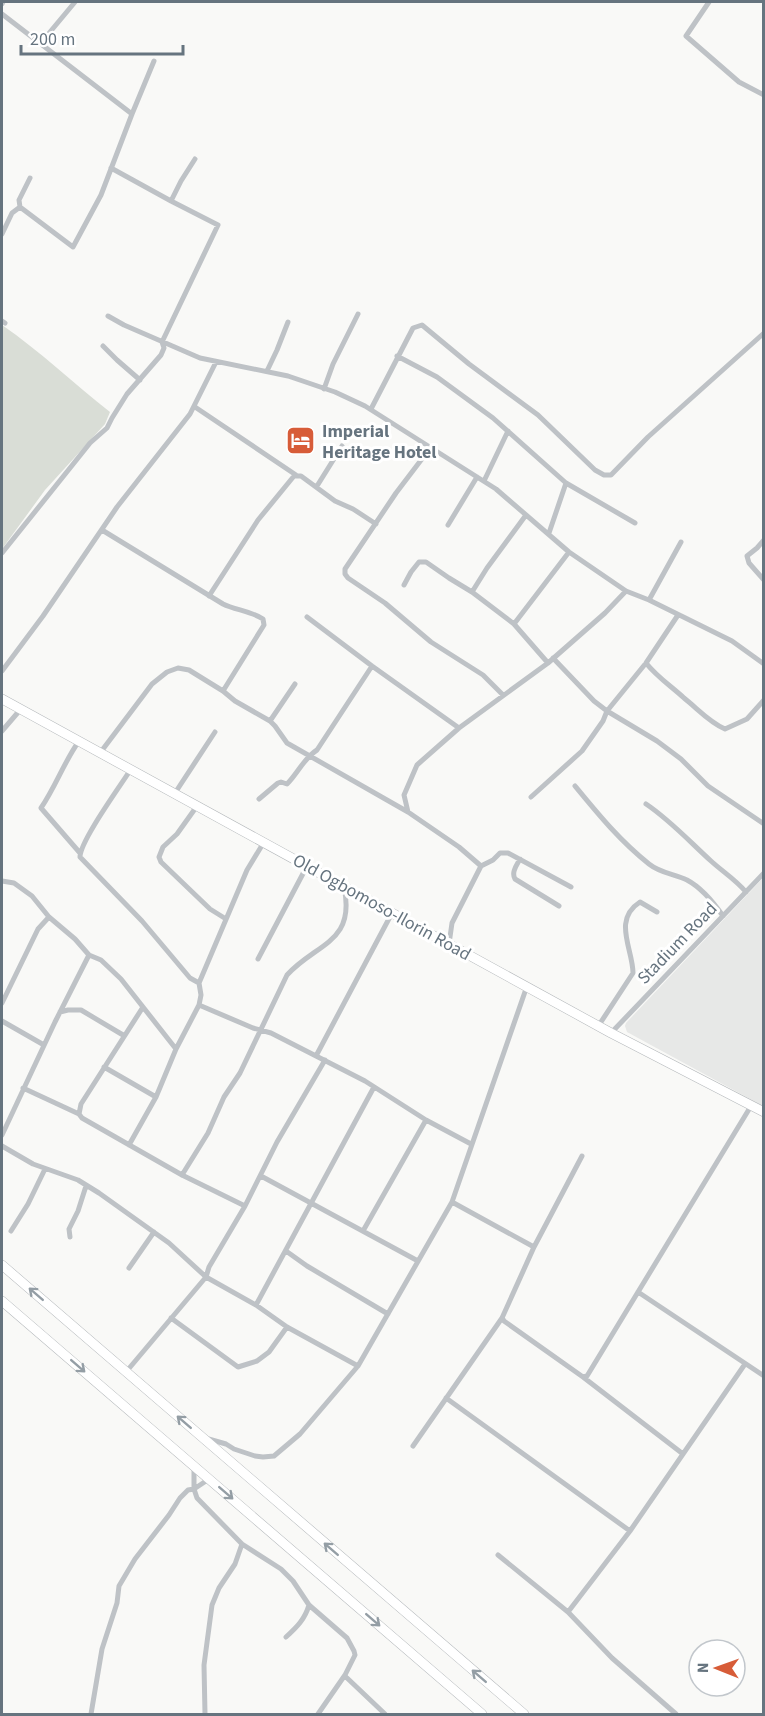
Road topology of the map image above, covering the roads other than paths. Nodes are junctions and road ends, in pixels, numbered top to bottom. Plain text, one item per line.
1 (75, 2) edge
2 (709, 2) edge
3 (2, 14) edge
4 (40, 44) junction
5 (154, 62) dead end
6 (764, 95) edge
7 (132, 114) junction
8 (195, 159) dead end
9 (111, 168) junction
10 (30, 178) dead end
11 (171, 201) junction
12 (20, 207) junction
13 (2, 234) edge
14 (358, 314) dead end
15 (108, 316) dead end
16 (288, 322) dead end
17 (764, 333) edge
18 (162, 342) junction
19 (103, 346) dead end
20 (397, 356) junction
21 (216, 362) junction
22 (267, 371) junction
23 (140, 380) junction
24 (324, 389) junction
25 (195, 407) junction
26 (371, 409) junction
27 (508, 431) junction
28 (342, 446) dead end
29 (431, 447) junction
30 (296, 475) junction
31 (477, 477) junction
32 (484, 481) junction
33 (566, 483) junction
34 (316, 486) junction
35 (526, 515) junction
36 (635, 523) dead end
37 (376, 524) junction
38 (448, 525) dead end
39 (102, 530) junction
40 (549, 533) junction
41 (764, 540) edge
42 (681, 542) dead end
43 (569, 552) junction
44 (2, 553) edge
45 (764, 580) edge
46 (404, 585) dead end
47 (626, 591) junction
48 (472, 592) junction
49 (209, 596) junction
50 (649, 600) junction
51 (678, 615) junction
52 (307, 617) dead end
53 (514, 624) junction
54 (551, 660) junction
55 (646, 663) junction
56 (764, 664) edge
57 (372, 666) junction
58 (2, 671) edge
59 (295, 684) dead end
60 (223, 691) junction
61 (503, 695) junction
62 (2, 699) edge
63 (764, 700) edge
64 (20, 710) junction
65 (607, 711) junction
66 (270, 721) junction
67 (459, 728) junction
68 (2, 731) edge
69 (215, 732) dead end
70 (79, 741) junction
71 (317, 750) junction
72 (100, 753) junction
73 (309, 755) junction
74 (320, 761) junction
75 (131, 769) junction
76 (576, 786) dead end
77 (175, 793) junction
78 (531, 797) dead end
79 (259, 799) dead end
80 (646, 804) dead end
81 (197, 806) junction
82 (408, 812) junction
83 (764, 824) edge
84 (264, 842) junction
85 (80, 853) junction
86 (520, 859) junction
87 (307, 866) junction
88 (481, 866) junction
89 (764, 873) edge
90 (2, 881) edge
91 (344, 886) junction
92 (571, 887) dead end
93 (746, 892) junction
94 (559, 906) dead end
95 (657, 912) dead end
96 (392, 913) junction
97 (49, 916) junction
98 (723, 916) junction
99 (226, 919) junction
100 (449, 944) junction
101 (89, 955) junction
102 (258, 959) dead end
103 (199, 983) junction
104 (527, 986) junction
105 (2, 1002) edge
106 (199, 1005) junction
107 (143, 1007) junction
108 (60, 1012) junction
109 (2, 1021) edge
110 (599, 1025) junction
111 (261, 1029) junction
112 (611, 1033) junction
113 (123, 1035) junction
114 (44, 1045) junction
115 (176, 1049) junction
116 (316, 1056) junction
117 (325, 1060) junction
118 (104, 1066) junction
119 (374, 1087) junction
120 (23, 1088) junction
121 (156, 1097) junction
122 (752, 1106) junction
123 (764, 1112) edge
124 (79, 1114) junction
125 (426, 1120) junction
126 (2, 1135) edge
127 (471, 1144) junction
128 (129, 1145) junction
129 (2, 1146) edge
130 (582, 1156) dead end
131 (45, 1169) junction
132 (182, 1175) junction
133 (261, 1176) junction
134 (86, 1185) junction
135 (452, 1202) junction
136 (312, 1204) junction
137 (245, 1206) junction
138 (11, 1231) dead end
139 (363, 1231) junction
140 (154, 1232) junction
141 (70, 1237) dead end
142 (534, 1248) junction
143 (286, 1251) junction
144 (418, 1261) junction
145 (2, 1265) edge
146 (129, 1268) dead end
147 (206, 1277) junction
148 (638, 1292) junction
149 (2, 1302) edge
150 (256, 1305) junction
151 (388, 1314) junction
152 (171, 1318) junction
153 (502, 1318) junction
154 (287, 1327) junction
155 (745, 1364) junction
156 (358, 1366) junction
157 (126, 1372) junction
158 (764, 1376) edge
159 (586, 1378) junction
160 (446, 1398) junction
161 (201, 1437) junction
162 (413, 1446) dead end
163 (683, 1454) junction
164 (194, 1466) junction
165 (209, 1479) junction
166 (194, 1489) junction
167 (630, 1531) junction
168 (242, 1544) junction
169 (498, 1555) dead end
170 (309, 1605) junction
171 (568, 1612) junction
172 (286, 1637) dead end
173 (345, 1675) junction
174 (91, 1714) edge
175 (205, 1714) edge
176 (318, 1714) edge
177 (385, 1714) edge
178 (483, 1714) edge
179 (524, 1714) edge
180 (676, 1714) edge

1 - 4 street
2 - 6 street
3 - 4 street
4 - 7 street
5 - 7 street
7 - 9 street
8 - 11 street
9 - 11 street
9 - 12 street
10 - 12 street
11 - 18 street
12 - 13 street
14 - 24 street
15 - 18 street
16 - 22 street
17 - 20 street
18 - 21 street
18 - 23 street
19 - 23 street
20 - 26 street
20 - 27 street
21 - 22 street
21 - 25 street
22 - 24 street
23 - 44 street
24 - 26 street
25 - 30 street
25 - 39 street
26 - 29 street
27 - 32 street
27 - 33 street
28 - 34 street
29 - 31 street
29 - 37 street
30 - 34 street
30 - 49 street
31 - 32 street
31 - 38 street
32 - 35 street
33 - 36 street
33 - 40 street
34 - 37 street
35 - 40 street
35 - 48 street
37 - 61 street
39 - 49 street
39 - 58 street
40 - 43 street
41 - 45 street
42 - 50 street
43 - 47 street
43 - 53 street
46 - 48 street
47 - 50 street
47 - 54 street
48 - 53 street
49 - 60 street
50 - 51 street
51 - 55 street
51 - 56 street
52 - 57 street
53 - 54 street
54 - 61 street
54 - 65 street
55 - 63 street
55 - 65 street
57 - 67 street
57 - 71 street
59 - 66 street
60 - 66 street
60 - 72 street
61 - 67 street
62 - 64 highway, Old Ogbomoso-Ilorin Road
64 - 68 street
64 - 70 highway, Old Ogbomoso-Ilorin Road
65 - 78 street
65 - 83 street
66 - 73 street
67 - 82 street
69 - 77 street
70 - 72 highway, Old Ogbomoso-Ilorin Road
70 - 85 street
71 - 73 street
71 - 74 street
72 - 75 highway, Old Ogbomoso-Ilorin Road
73 - 74 street
73 - 79 street
74 - 82 street
75 - 77 highway, Old Ogbomoso-Ilorin Road
75 - 85 street
76 - 98 street
77 - 81 highway, Old Ogbomoso-Ilorin Road
80 - 93 street
81 - 84 highway, Old Ogbomoso-Ilorin Road
81 - 99 street
82 - 88 street
84 - 87 highway, Old Ogbomoso-Ilorin Road
84 - 99 street
85 - 103 street
86 - 88 street
86 - 92 street
86 - 94 street
87 - 91 highway, Old Ogbomoso-Ilorin Road
87 - 102 street
88 - 100 street
89 - 93 street, Stadium Road
90 - 97 street
91 - 96 highway, Old Ogbomoso-Ilorin Road
91 - 111 street
93 - 98 street, Stadium Road
95 - 110 street
96 - 100 highway, Old Ogbomoso-Ilorin Road
96 - 116 street
97 - 101 street
97 - 105 street
98 - 112 street, Stadium Road
99 - 103 street
100 - 104 highway, Old Ogbomoso-Ilorin Road
101 - 107 street
101 - 108 street
103 - 106 street
104 - 110 highway, Old Ogbomoso-Ilorin Road
104 - 127 street
106 - 111 street
106 - 115 street
107 - 113 street
107 - 115 street
108 - 113 street
108 - 114 street
109 - 114 street
110 - 112 highway, Old Ogbomoso-Ilorin Road
111 - 116 street
111 - 132 street
112 - 122 highway, Old Ogbomoso-Ilorin Road
113 - 118 street
114 - 120 street
115 - 121 street
116 - 117 street
117 - 119 street
117 - 133 street
118 - 121 street
118 - 124 street
119 - 125 street
119 - 136 street
120 - 124 street
120 - 126 street
121 - 128 street
122 - 123 highway, Old Ogbomoso-Ilorin Road
122 - 148 street
124 - 128 street
125 - 127 street
125 - 139 street
127 - 135 street
128 - 132 street
129 - 131 street
130 - 142 street
131 - 134 street
131 - 138 street
132 - 137 street
133 - 136 street
133 - 137 street
134 - 140 street
134 - 141 street
135 - 142 street
135 - 144 street
136 - 139 street
136 - 143 street
137 - 147 street
139 - 144 street
140 - 146 street
140 - 147 street
142 - 153 street
143 - 150 street
143 - 151 street
144 - 151 street
157 -> 145 highway
147 - 150 street
147 - 152 street
148 - 155 street
148 - 159 street
149 -> 164 highway
150 - 154 street
151 - 156 street
152 - 154 street
152 - 157 street
153 - 159 street
153 - 160 street
154 - 156 street
155 - 158 street
155 - 163 street
156 - 161 street
161 -> 157 highway
159 - 163 street
160 - 162 street
160 - 167 street
179 -> 161 highway
163 - 167 street
164 - 165 highway
164 - 166 street
165 - 166 street
165 -> 178 highway
166 - 168 street
166 - 174 street
167 - 171 street
168 - 170 street
168 - 175 street
169 - 171 street
170 - 172 street
170 - 173 street
171 - 180 street
173 - 176 street
173 - 177 street

